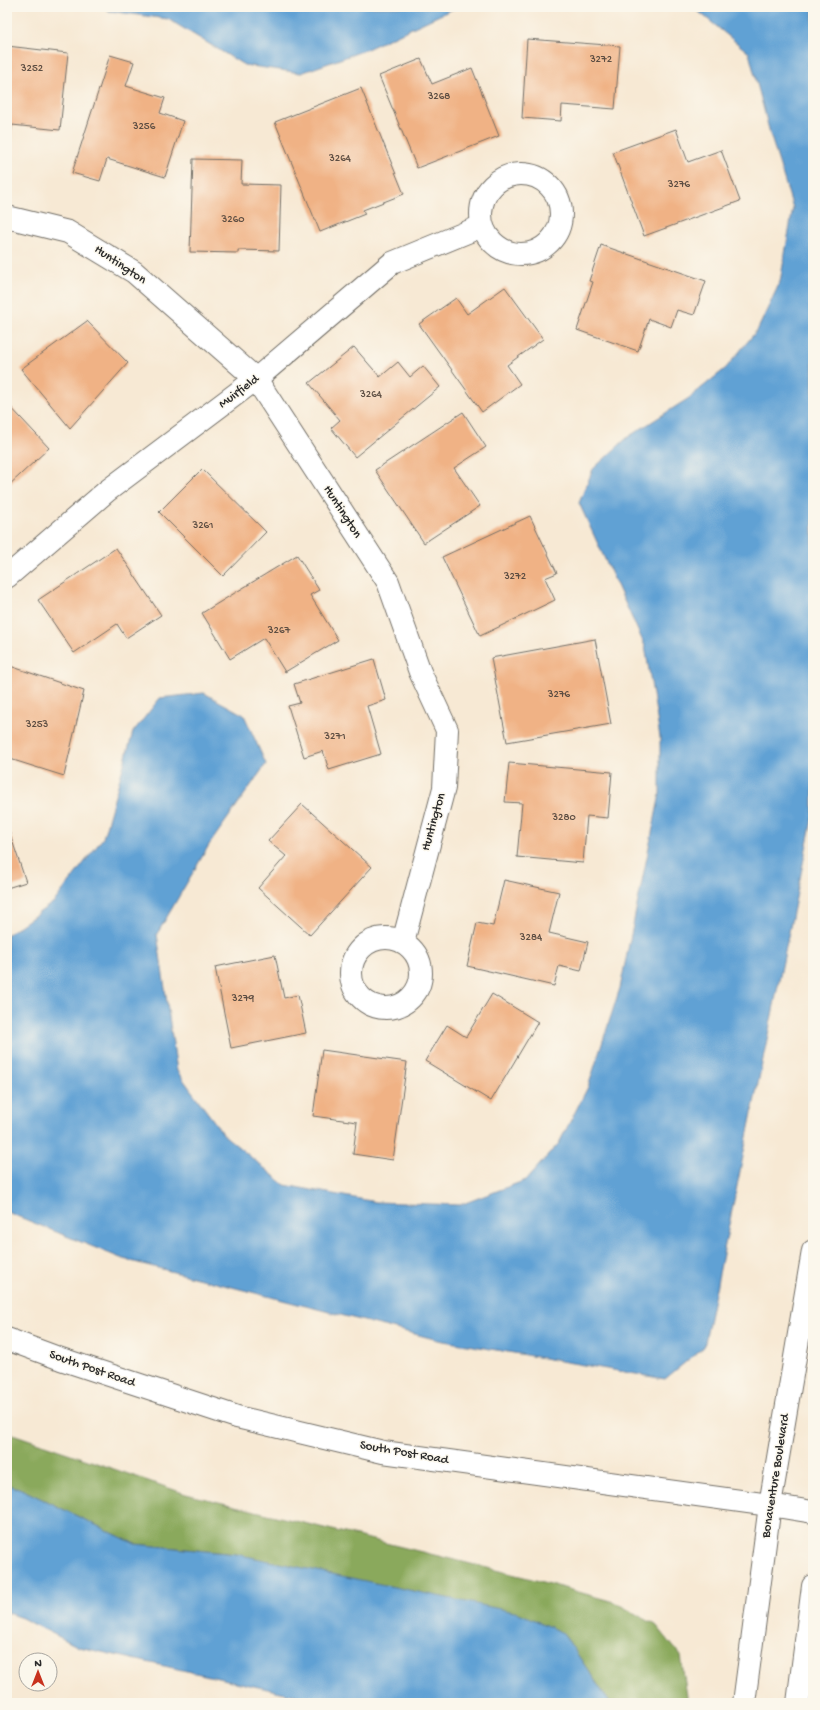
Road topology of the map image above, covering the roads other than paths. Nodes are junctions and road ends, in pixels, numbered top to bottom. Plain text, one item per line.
1 (7, 217) edge
2 (482, 226) dead end
3 (256, 379) junction
4 (7, 577) edge
5 (403, 942) dead end
6 (813, 1250) edge
7 (7, 1339) edge
8 (770, 1505) junction
9 (813, 1512) edge
10 (813, 1586) edge
11 (744, 1703) edge
12 (798, 1703) edge

1 - 3 street, Huntington
2 - 3 street, Muirfield
3 - 4 street, Muirfield
3 - 5 street, Huntington
6 - 8 street, Bonaventure Boulevard
7 - 8 street, South Post Road
8 - 9 street, South Post Road
8 - 11 street, Bonaventure Boulevard
10 - 12 street

